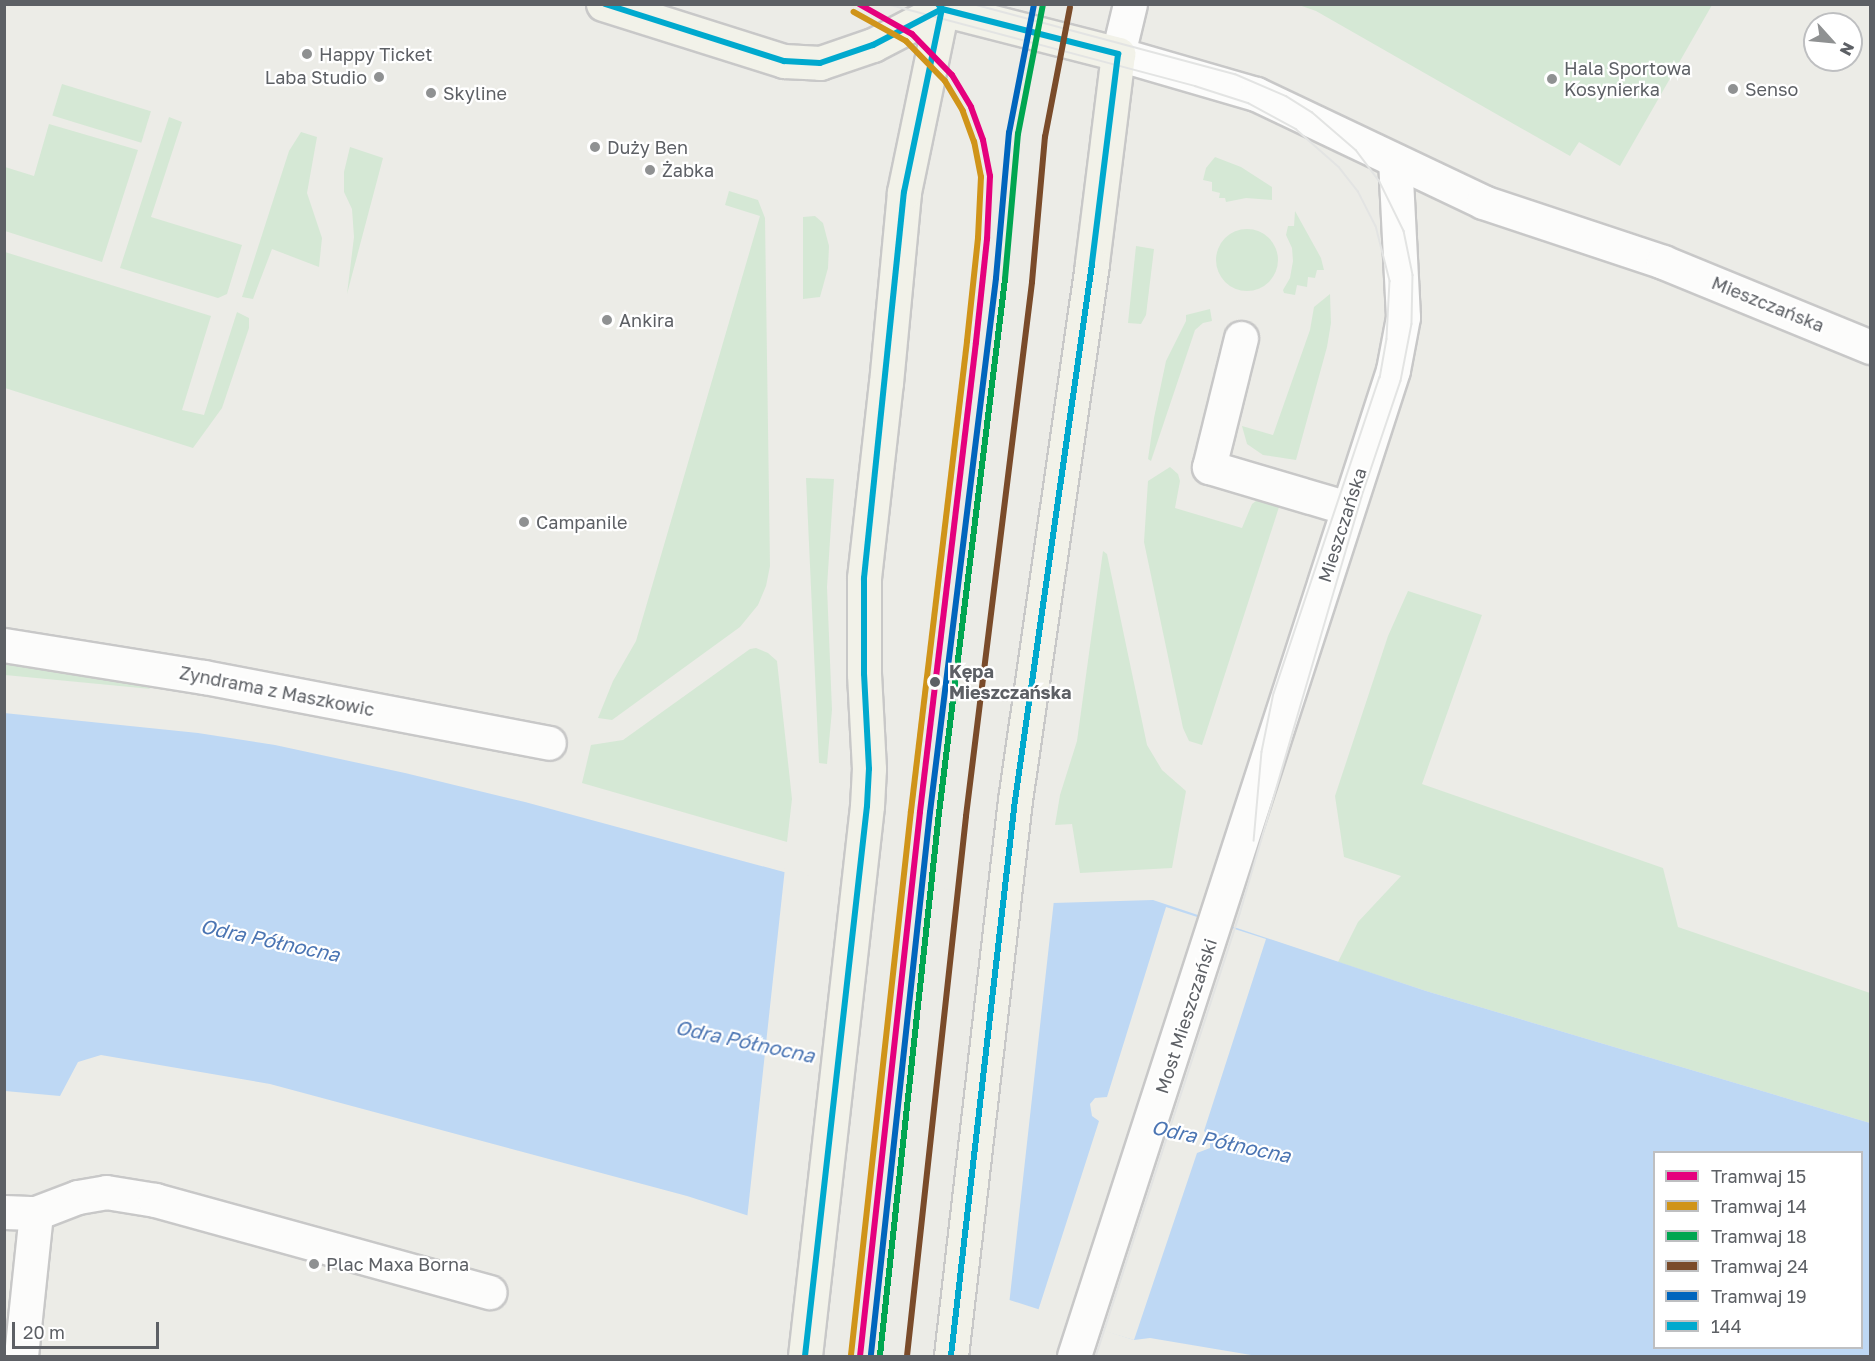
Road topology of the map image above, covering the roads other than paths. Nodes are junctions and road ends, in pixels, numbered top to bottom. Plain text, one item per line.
1 (603, 4) edge
2 (1130, 4) edge
3 (937, 6) edge
4 (1119, 54) junction
5 (1395, 161) junction
6 (1241, 338) dead end
7 (1870, 347) edge
8 (1347, 507) junction
9 (4, 645) edge
10 (549, 743) dead end
11 (1229, 881) joint
12 (20, 1212) edge
13 (490, 1292) dead end
14 (21, 1356) edge
15 (805, 1356) edge
16 (951, 1356) edge
17 (1074, 1356) edge

1 - 3 main road
2 - 4 street
3 - 4 main road
3 - 15 main road
4 - 5 street, Mieszczańska
4 - 16 main road
5 - 7 street, Mieszczańska
5 - 8 street, Mieszczańska
6 - 8 street
8 - 11 street, Mieszczańska
9 - 10 street, Zyndrama z Maszkowic
11 - 17 street, Most Mieszczański
12 - 13 street
12 - 14 street

